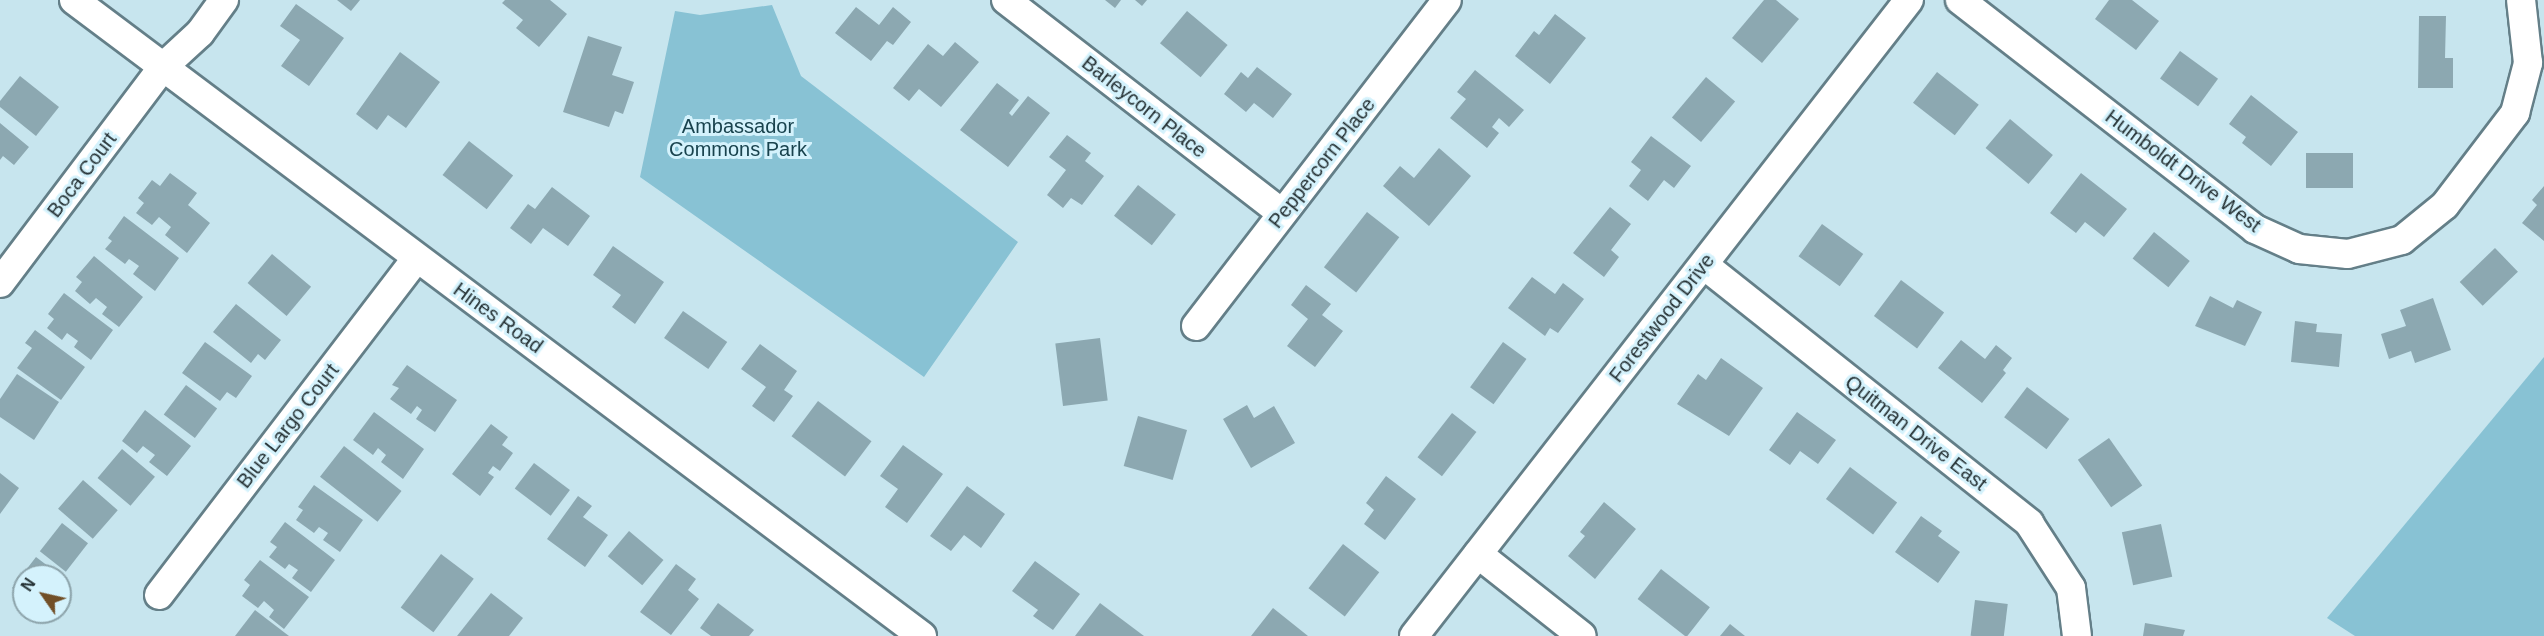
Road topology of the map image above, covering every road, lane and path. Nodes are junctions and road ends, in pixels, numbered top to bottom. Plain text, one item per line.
1 (74, 0) edge
2 (224, 0) edge
3 (1006, 0) edge
4 (1447, 0) edge
5 (1909, 0) edge
6 (1960, 0) edge
7 (2521, 0) edge
8 (164, 67) junction
9 (1282, 213) junction
10 (417, 258) junction
11 (1704, 265) junction
12 (0, 283) edge
13 (1196, 326) dead end
14 (1478, 554) junction
15 (159, 595) dead end
16 (922, 636) edge
17 (1414, 636) edge
18 (1582, 636) edge
19 (2077, 636) edge

1 - 8 street, Hines Road
2 - 8 street, Boca Court
3 - 9 street, Barleycorn Place
4 - 9 street, Peppercorn Place
5 - 11 street, Forestwood Drive
6 - 7 street, Humboldt Drive West
8 - 10 street, Hines Road
8 - 12 street, Boca Court
9 - 13 street, Peppercorn Place
10 - 15 street, Blue Largo Court
10 - 16 street, Hines Road
11 - 14 street, Forestwood Drive
11 - 19 street, Quitman Drive East
14 - 17 street, Forestwood Drive
14 - 18 street

